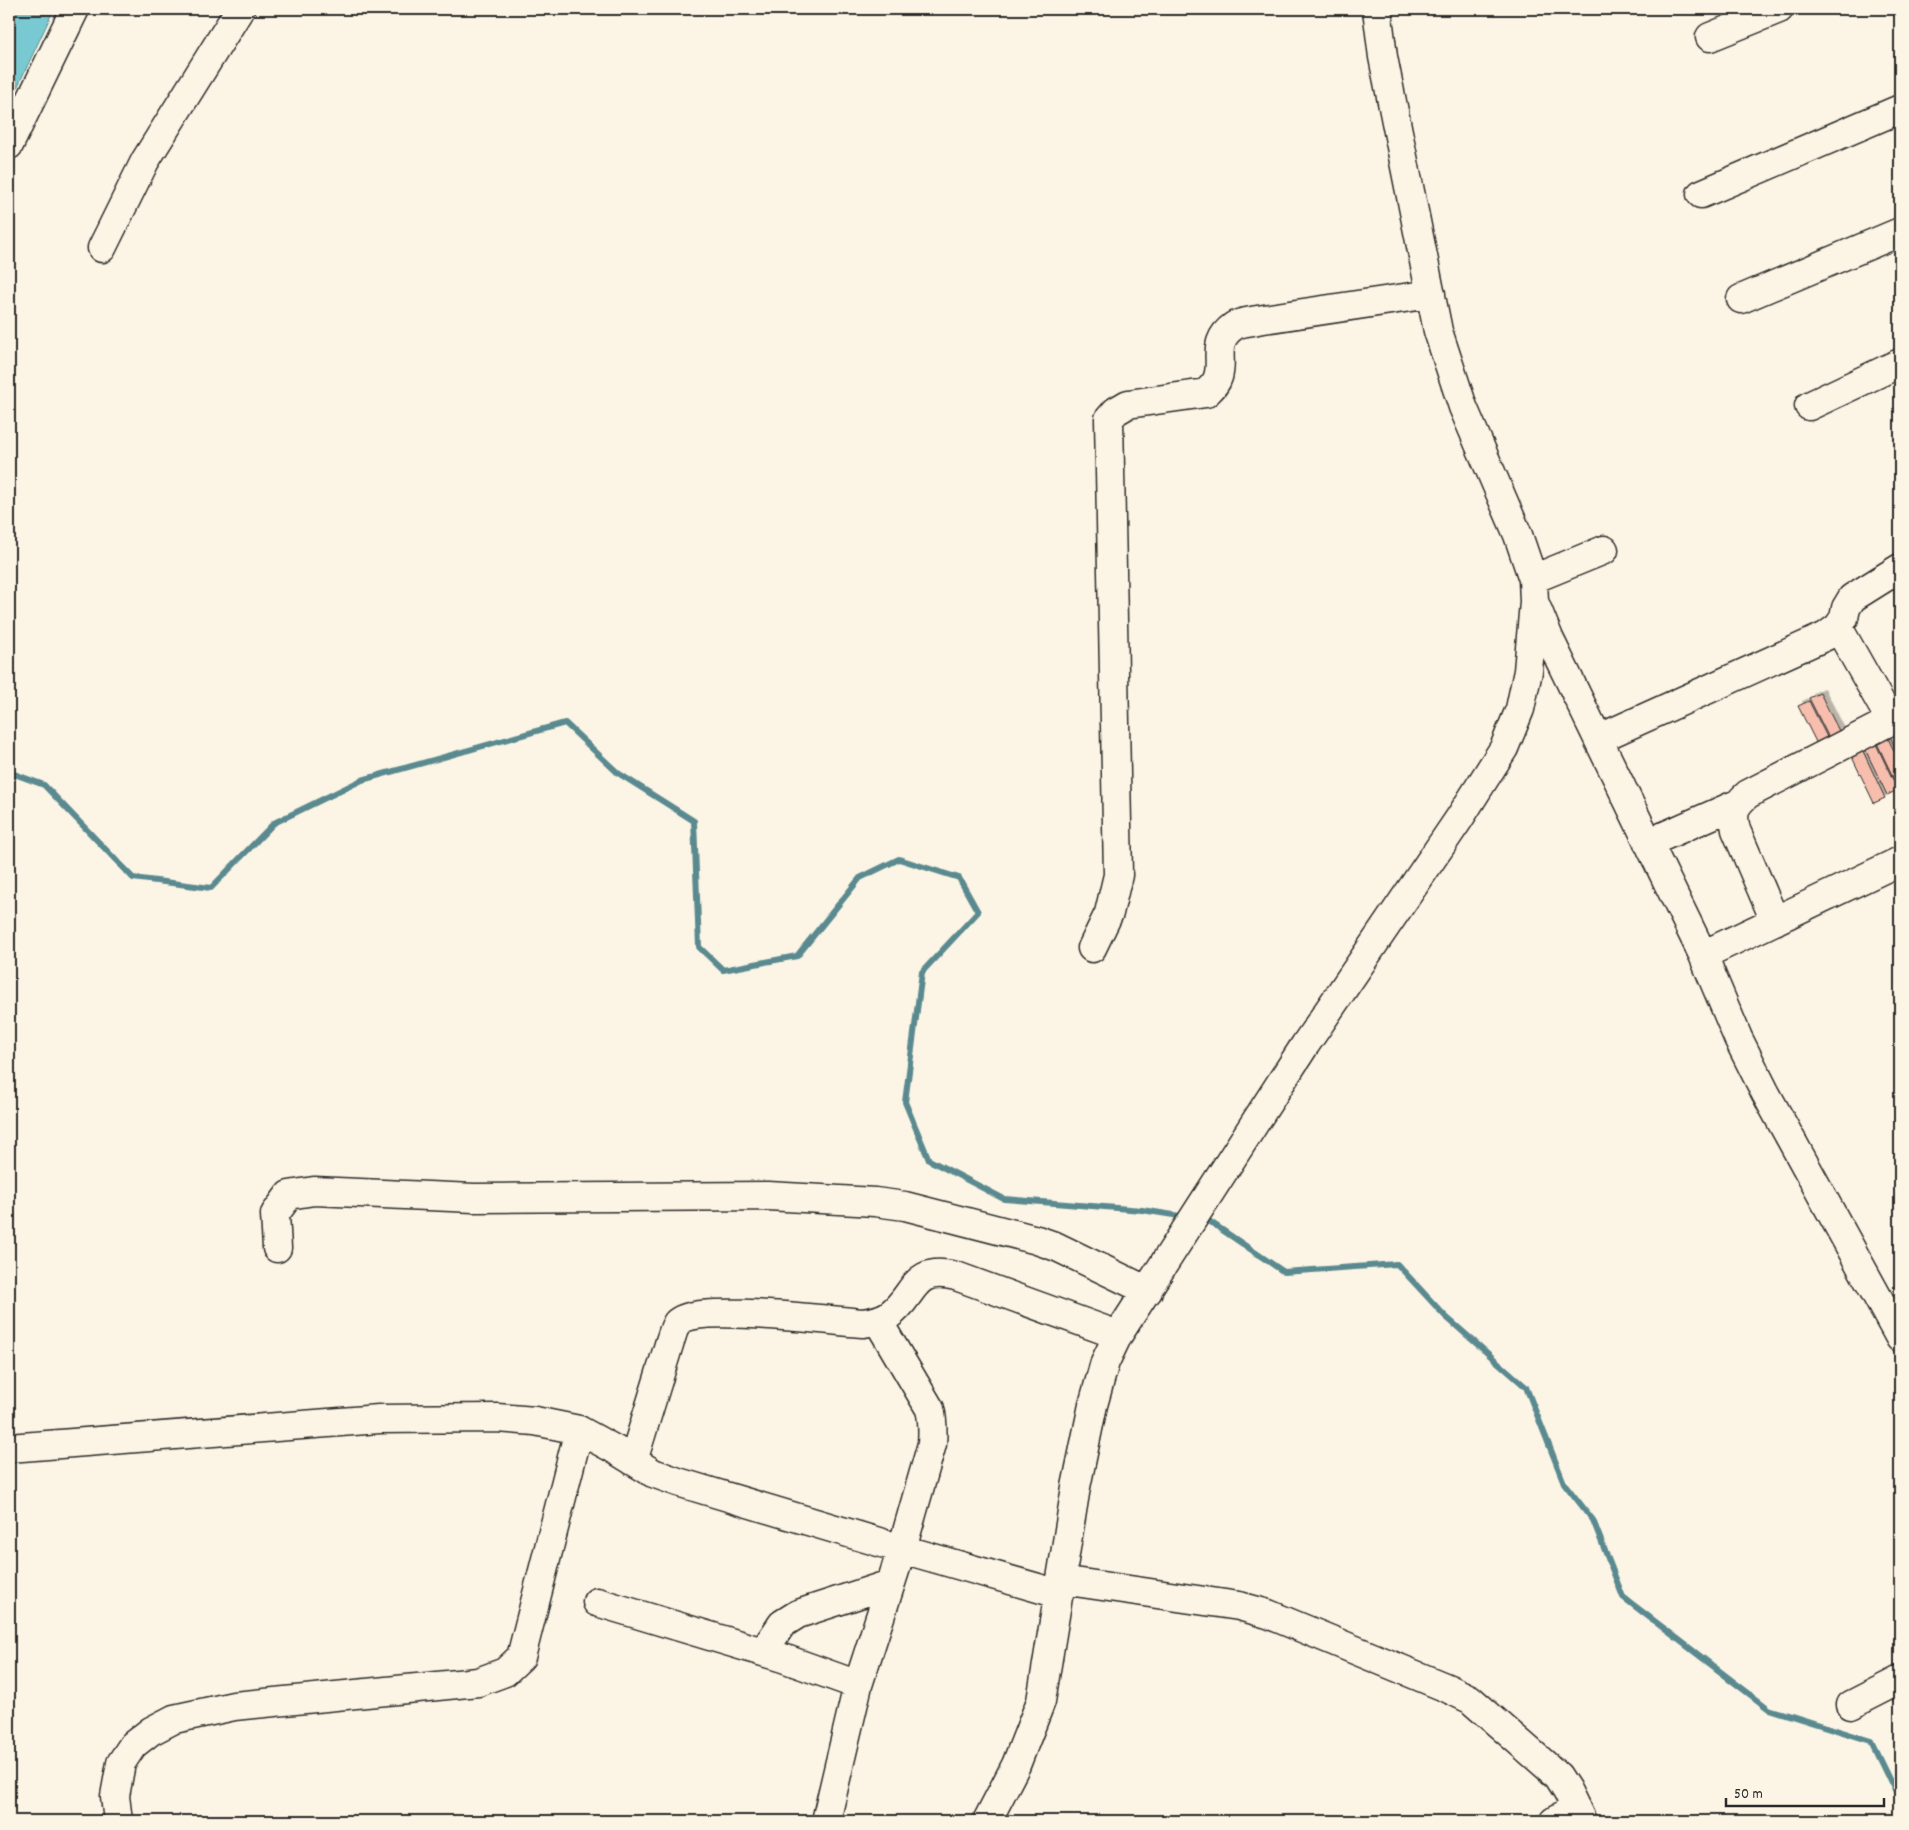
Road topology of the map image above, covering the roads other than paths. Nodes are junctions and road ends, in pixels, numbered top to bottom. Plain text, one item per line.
1 (74, 9) edge
2 (240, 9) edge
3 (1377, 9) edge
4 (1779, 9) edge
5 (1710, 37) dead end
6 (1900, 109) edge
7 (9, 145) edge
8 (1701, 194) dead end
9 (1900, 232) edge
10 (102, 248) dead end
11 (1431, 294) junction
12 (1741, 299) dead end
13 (1900, 363) edge
14 (1809, 406) dead end
15 (1604, 550) dead end
16 (1900, 568) edge
17 (1534, 590) junction
18 (1838, 628) junction
19 (1896, 719) edge
20 (1598, 739) junction
21 (1736, 804) junction
22 (1648, 843) junction
23 (1900, 861) edge
24 (1775, 921) junction
25 (1092, 948) dead end
26 (1703, 955) junction
27 (277, 1248) dead end
28 (1148, 1291) junction
29 (878, 1321) junction
30 (1118, 1335) junction
31 (1900, 1338) edge
32 (579, 1430) junction
33 (9, 1448) edge
34 (633, 1460) junction
35 (902, 1550) junction
36 (890, 1584) junction
37 (1060, 1587) junction
38 (597, 1602) dead end
39 (763, 1652) junction
40 (1900, 1680) edge
41 (858, 1685) junction
42 (1851, 1705) dead end
43 (1571, 1817) edge
44 (118, 1821) edge
45 (826, 1821) edge
46 (987, 1821) edge

1 - 7 street
2 - 10 street
3 - 11 street
4 - 5 street
6 - 8 street
9 - 12 street
11 - 17 street
11 - 25 street
13 - 14 street
15 - 17 street
16 - 18 street
17 - 20 street
17 - 28 street
18 - 19 street
18 - 20 street
19 - 21 street
20 - 22 street
21 - 22 street
21 - 24 street
22 - 26 street
23 - 24 street
24 - 26 street
26 - 31 street
27 - 28 street
28 - 30 street
29 - 30 street
29 - 34 street
29 - 35 street
30 - 37 street
32 - 33 street
32 - 34 street
32 - 44 street
34 - 35 street
35 - 36 street
35 - 37 street
36 - 39 street
36 - 41 street
37 - 43 street
37 - 46 street
38 - 39 street
39 - 41 street
40 - 42 street
41 - 45 street

